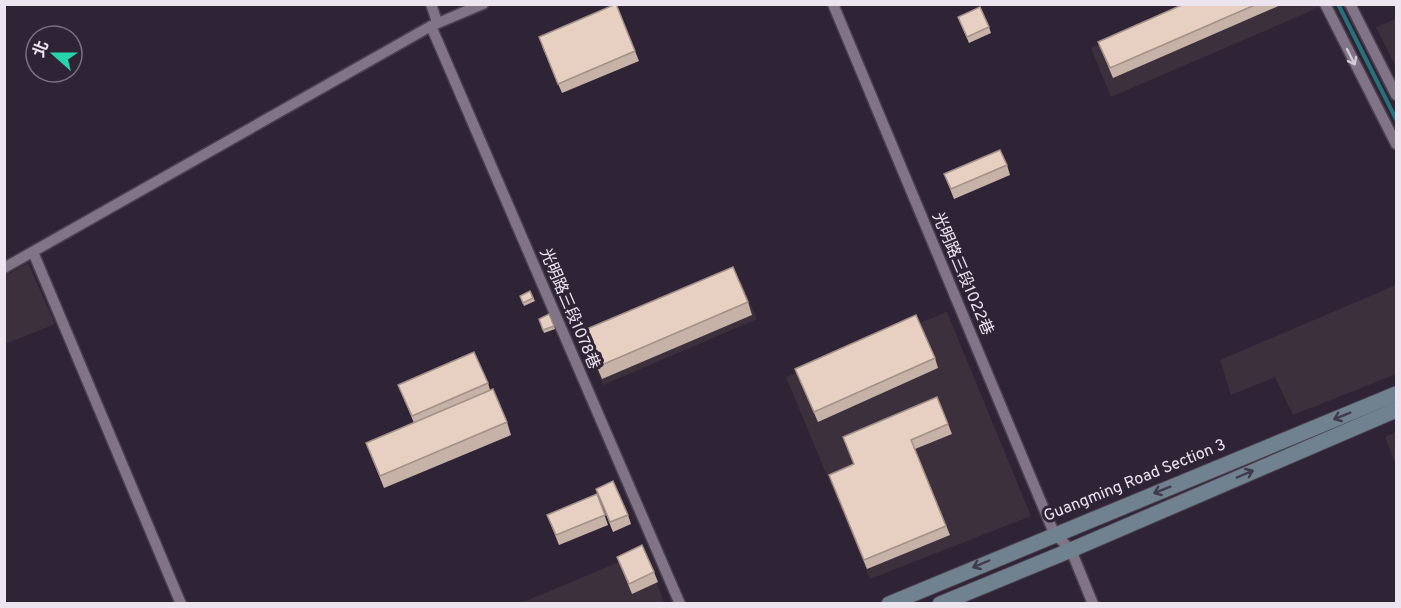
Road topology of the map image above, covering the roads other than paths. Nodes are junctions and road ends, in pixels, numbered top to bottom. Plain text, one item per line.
1 (431, 4) edge
2 (483, 4) edge
3 (833, 4) edge
4 (1325, 4) edge
5 (1350, 4) edge
6 (434, 24) junction
7 (1396, 95) edge
8 (1396, 144) edge
9 (33, 252) junction
10 (4, 268) edge
11 (1396, 394) edge
12 (1396, 410) edge
13 (1054, 533) junction
14 (1071, 550) junction
15 (181, 603) edge
16 (680, 603) edge
17 (889, 603) edge
18 (940, 603) edge
19 (1093, 603) edge

1 - 6 street, 光明路三段1078巷
2 - 6 street
3 - 13 street, 光明路三段1022巷
4 -> 8 street
5 - 7 street
6 - 9 street
6 - 16 street, 光明路三段1078巷
9 - 10 street
9 - 15 street
11 -> 13 street, Guangming Road Section 3
14 -> 12 street
13 - 14 street, 光明路三段1022巷
13 -> 17 street, Guangming Road Section 3
14 - 18 street
14 - 19 street

